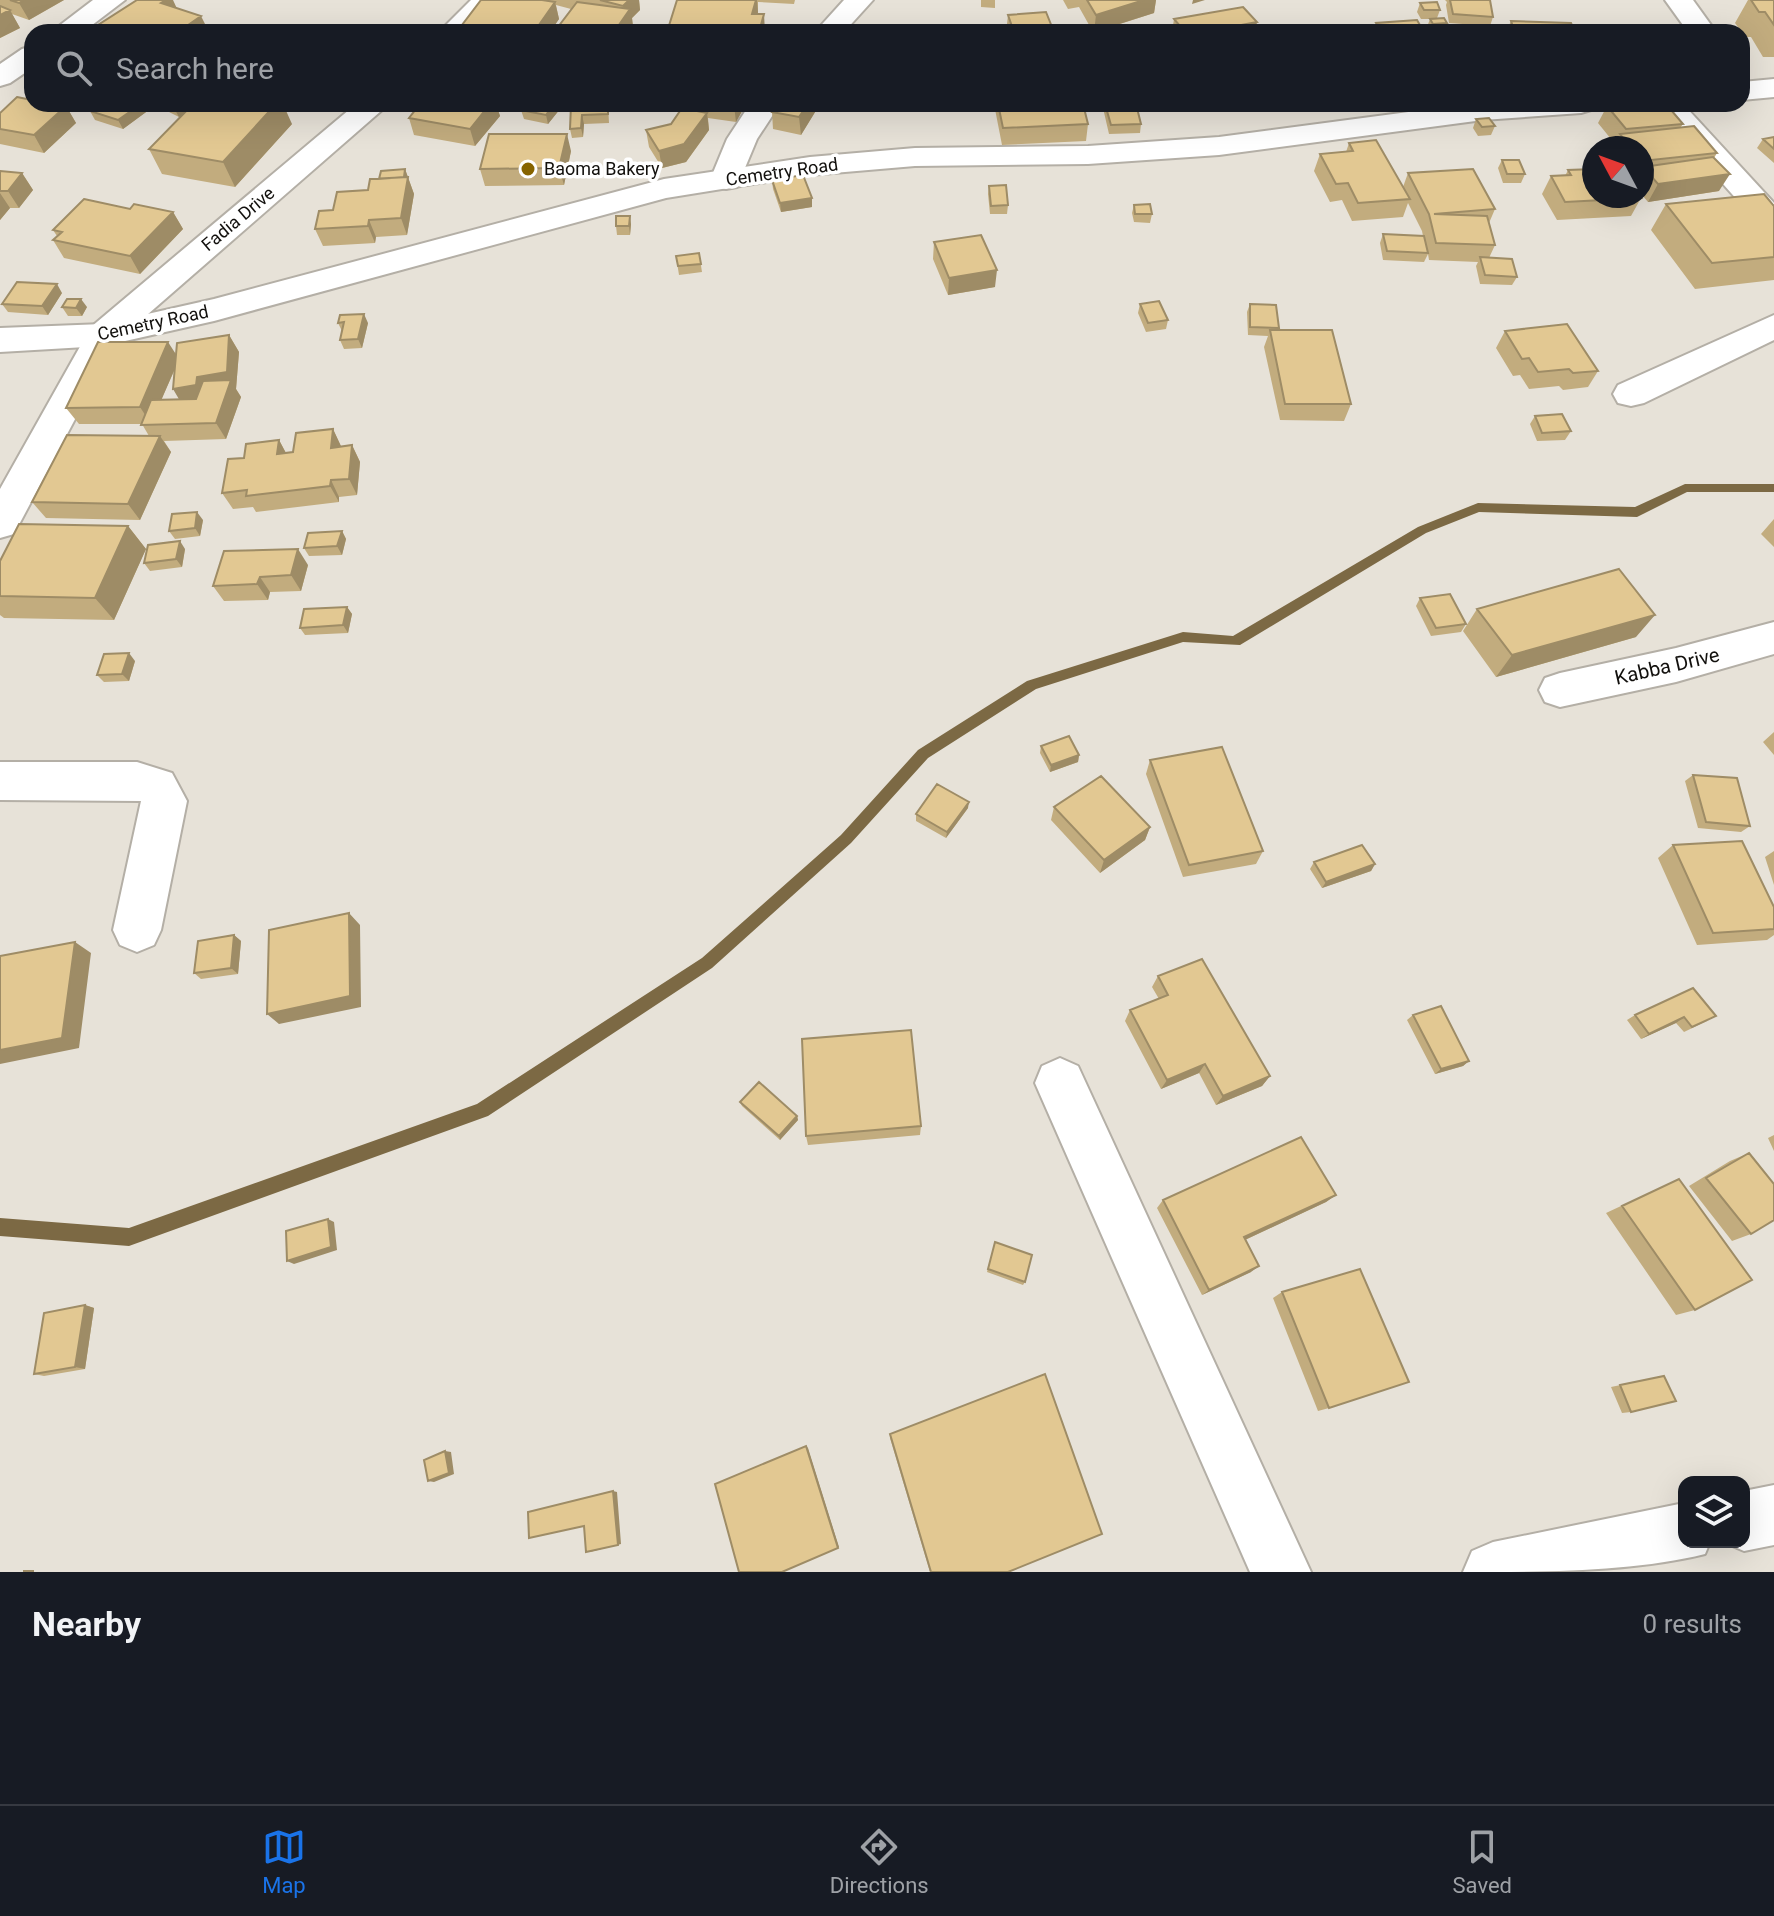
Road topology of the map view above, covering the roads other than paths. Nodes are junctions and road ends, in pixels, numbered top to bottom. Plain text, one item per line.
1 (111, 0) edge
2 (487, 0) edge
3 (859, 0) edge
4 (1679, 0) edge
5 (76, 24) edge
6 (462, 24) edge
7 (836, 24) edge
8 (1696, 24) edge
9 (24, 60) edge
10 (0, 77) edge
11 (1774, 88) edge
12 (1750, 90) edge
13 (365, 112) edge
14 (760, 112) edge
15 (1469, 112) edge
16 (1674, 112) edge
17 (726, 180) junction
18 (1774, 222) edge
19 (1774, 326) edge
20 (103, 335) junction
21 (0, 340) edge
22 (1631, 394) dead end
23 (0, 524) edge
24 (1774, 638) edge
25 (1560, 690) dead end
26 (0, 781) edge
27 (137, 930) dead end
28 (1060, 1083) dead end
29 (1774, 1515) edge
30 (1750, 1520) edge
31 (1678, 1534) edge
32 (1281, 1572) edge
33 (1493, 1572) edge

1 - 5 street
2 - 6 street
3 - 7 street
4 - 8 street
9 - 10 street
11 - 12 street
13 - 20 street, Fadia Drive
14 - 17 street
15 - 17 street, Cemetry Road
16 - 18 street
17 - 20 street, Cemetry Road
19 - 22 street
20 - 21 street, Cemetry Road
20 - 23 street
24 - 25 street, Kabba Drive
26 - 27 street
28 - 32 street
29 - 30 street
31 - 33 street

